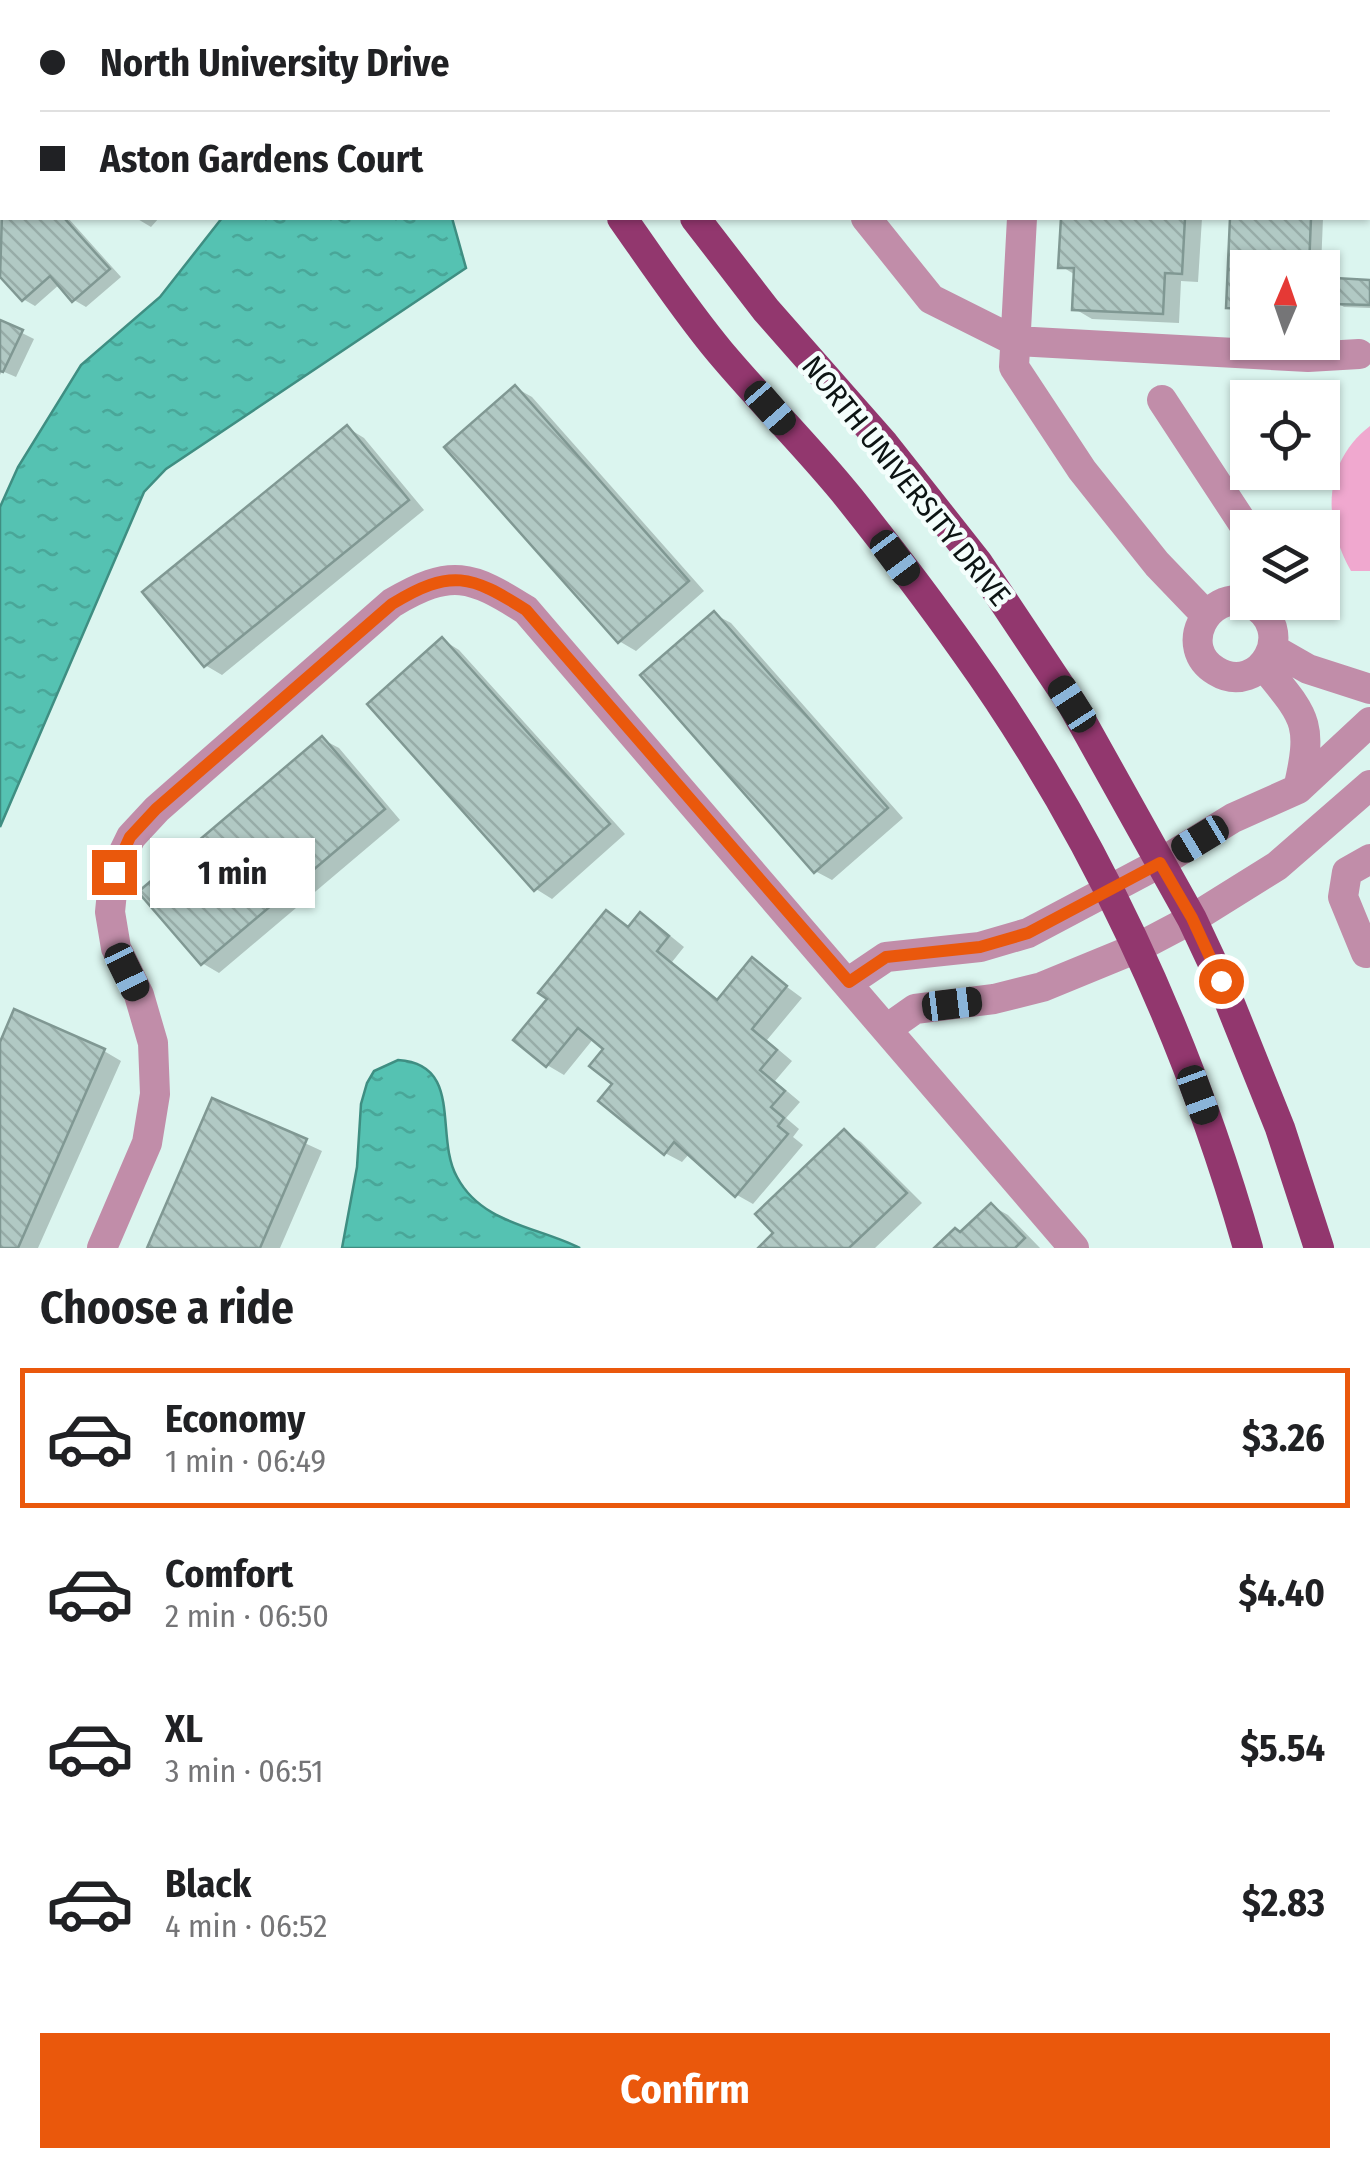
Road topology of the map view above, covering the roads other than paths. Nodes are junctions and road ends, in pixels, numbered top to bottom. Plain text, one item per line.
1 (629, 220) edge
2 (697, 220) edge
3 (868, 220) edge
4 (1022, 220) edge
5 (1014, 341) junction
6 (1360, 354) dead end
7 (1162, 400) dead end
8 (1234, 510) edge
9 (1230, 601) edge
10 (1206, 614) junction
11 (1269, 620) edge
12 (1268, 657) junction
13 (1370, 689) edge
14 (1370, 722) edge
15 (1370, 785) edge
16 (1298, 789) junction
17 (1370, 859) edge
18 (1160, 863) junction
19 (1107, 892) junction
20 (1192, 918) junction
21 (1137, 948) junction
22 (1369, 960) edge
23 (849, 982) junction
24 (888, 1028) junction
25 (102, 1248) edge
26 (1074, 1248) edge
27 (1248, 1248) edge
28 (1319, 1248) edge

1 - 19 main road, NORTH UNIVERSITY DRIVE
2 - 18 main road, NORTH UNIVERSITY DRIVE
3 - 5 street
4 - 5 street
5 - 6 street
5 - 10 street
7 - 8 street
9 - 10 street
10 - 12 street
11 - 12 street
12 - 13 street
12 - 16 street
14 - 16 street
15 - 20 street
16 - 18 street
17 - 22 street
18 - 19 street
18 - 20 main road, NORTH UNIVERSITY DRIVE
19 - 21 main road, NORTH UNIVERSITY DRIVE
19 - 23 street
20 - 21 street
20 - 28 main road, NORTH UNIVERSITY DRIVE
21 - 24 street
21 - 27 main road, NORTH UNIVERSITY DRIVE
23 - 24 street
23 - 25 street
24 - 26 street

